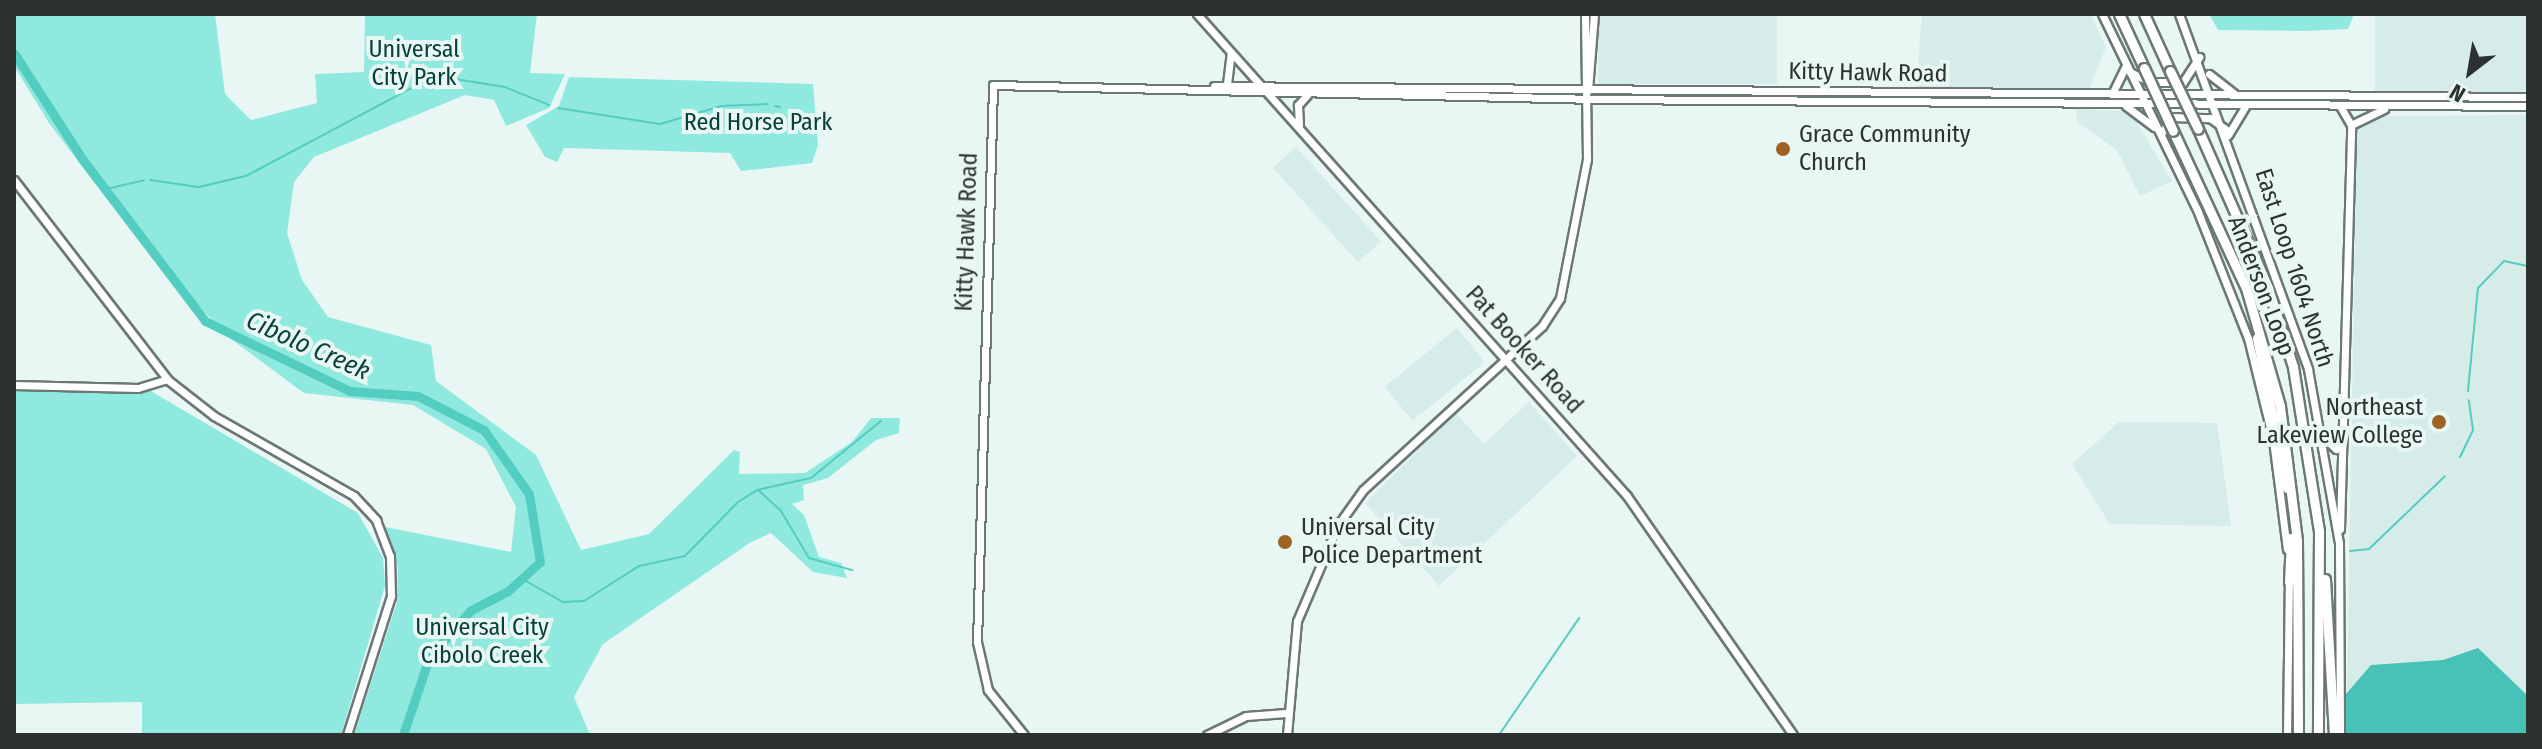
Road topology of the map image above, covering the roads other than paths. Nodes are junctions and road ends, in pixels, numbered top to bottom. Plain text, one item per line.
1 (1197, 14) edge
2 (1585, 14) edge
3 (1594, 14) edge
4 (2102, 14) edge
5 (2119, 14) edge
6 (2144, 14) edge
7 (2179, 14) edge
8 (1231, 50) junction
9 (2199, 57) junction
10 (2127, 68) junction
11 (2205, 70) junction
12 (1227, 84) junction
13 (1208, 87) junction
14 (1267, 90) junction
15 (1364, 91) junction
16 (1309, 94) junction
17 (1588, 94) junction
18 (2140, 94) junction
19 (2214, 94) junction
20 (2112, 95) junction
21 (2239, 96) junction
22 (2528, 97) edge
23 (2124, 104) junction
24 (2145, 105) junction
25 (2338, 105) junction
26 (2351, 105) junction
27 (2218, 106) junction
28 (2246, 106) junction
29 (2391, 106) junction
30 (2528, 106) edge
31 (2351, 125) junction
32 (1299, 127) junction
33 (2157, 129) junction
34 (2227, 133) junction
35 (2161, 139) junction
36 (14, 180) edge
37 (2226, 243) junction
38 (1505, 359) junction
39 (167, 379) junction
40 (14, 385) edge
41 (2347, 391) junction
42 (2319, 432) junction
43 (2319, 531) junction
44 (2339, 543) junction
45 (2289, 582) junction
46 (1286, 713) junction
47 (347, 735) edge
48 (1024, 735) edge
49 (1207, 735) edge
50 (1287, 735) edge
51 (1793, 735) edge
52 (2287, 735) edge
53 (2298, 735) edge
54 (2318, 735) edge
55 (2334, 735) edge
56 (2340, 735) edge

1 - 8 main road, Pat Booker Road
2 - 17 main road
3 - 17 main road
4 - 10 main road
5 - 37 highway, Anderson Loop, bridge
6 - 43 highway, Anderson Loop, bridge
7 - 9 main road, East Loop 1604 North
8 - 12 main road
8 - 14 main road, Pat Booker Road
9 - 10 main road
9 - 11 main road, East Loop 1604 North
10 - 18 main road
10 - 20 main road
11 - 19 main road, East Loop 1604 North
11 - 21 main road
12 - 13 main road, Kitty Hawk Road
12 - 14 main road, Kitty Hawk Road
13 - 14 main road, Kitty Hawk Road
13 - 48 main road, Kitty Hawk Road
14 - 15 main road, Kitty Hawk Road
14 - 16 main road, Kitty Hawk Road
14 - 32 main road, Pat Booker Road
15 - 16 main road, Kitty Hawk Road
15 - 17 main road, Kitty Hawk Road
16 - 32 main road
17 - 20 main road, Kitty Hawk Road
17 - 23 main road, Kitty Hawk Road
17 - 38 main road
18 - 19 main road, Kitty Hawk Road
18 - 20 main road, Kitty Hawk Road
18 - 24 main road
19 - 21 main road, Kitty Hawk Road
19 - 27 main road, East Loop 1604 North
21 - 22 main road, Kitty Hawk Road
23 - 24 main road, Kitty Hawk Road
23 - 33 main road
24 - 27 main road, Kitty Hawk Road
24 - 33 main road
25 - 26 main road, Kitty Hawk Road
25 - 28 main road, Kitty Hawk Road
25 - 31 main road
26 - 29 main road, Kitty Hawk Road
26 - 31 main road
27 - 28 main road, Kitty Hawk Road
27 - 34 main road, East Loop 1604 North
28 - 34 main road
29 - 30 main road, Kitty Hawk Road
29 - 31 main road
31 - 41 main road
32 - 38 main road, Pat Booker Road
33 - 35 main road
34 - 35 main road
34 - 42 main road, East Loop 1604 North
35 - 45 main road
36 - 39 main road
37 - 45 highway
37 - 53 highway, Anderson Loop
38 - 46 main road
38 - 51 main road, Pat Booker Road
39 - 40 main road
39 - 47 main road
41 - 42 main road
41 - 44 main road
42 - 44 main road, East Loop 1604 North
43 - 54 highway, Anderson Loop
43 - 55 highway
44 - 56 main road, East Loop 1604 North
45 - 52 main road
46 - 49 main road
46 - 50 main road

